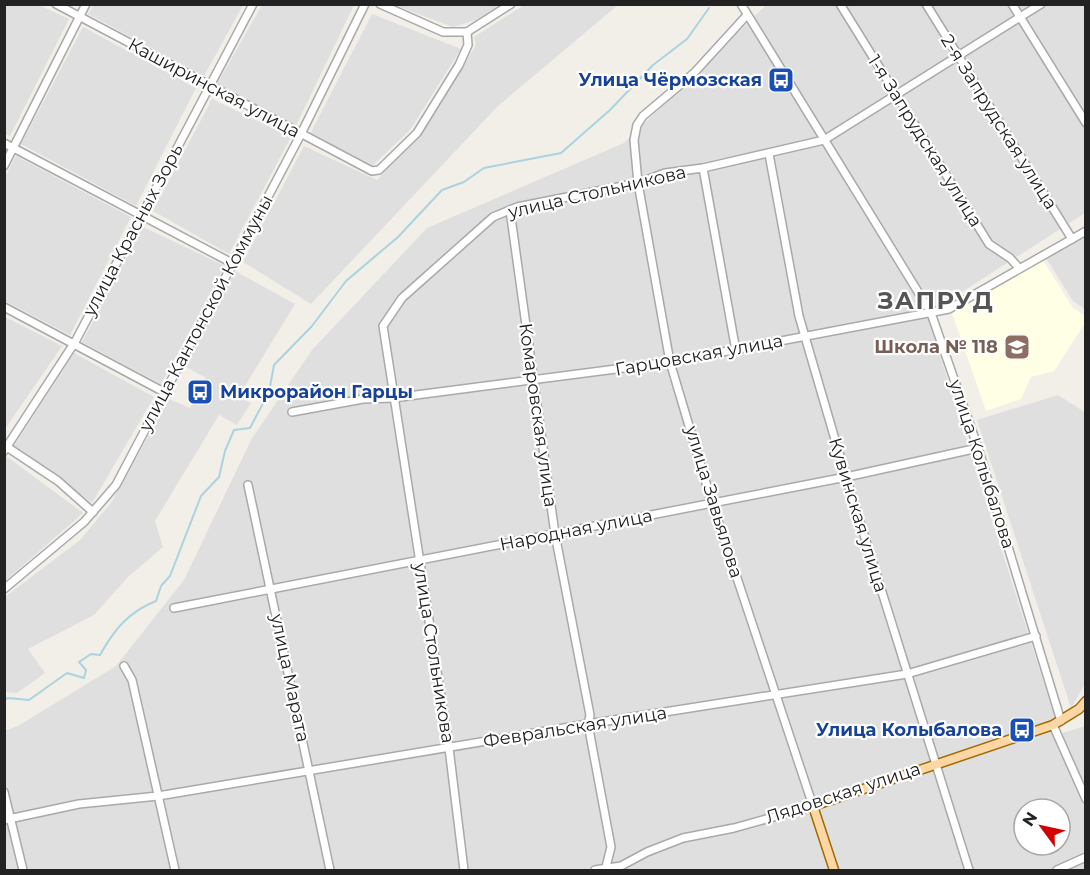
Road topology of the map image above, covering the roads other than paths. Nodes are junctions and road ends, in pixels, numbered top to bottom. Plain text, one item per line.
1 (56, 4) edge
2 (86, 4) edge
3 (253, 4) edge
4 (365, 4) edge
5 (380, 4) edge
6 (511, 4) edge
7 (741, 4) edge
8 (840, 4) edge
9 (926, 4) edge
10 (1012, 4) edge
11 (1041, 4) edge
12 (747, 15) junction
13 (79, 17) junction
14 (1020, 17) junction
15 (467, 32) junction
16 (958, 55) junction
17 (209, 86) junction
18 (896, 94) junction
19 (1086, 123) edge
20 (301, 134) junction
21 (824, 140) junction
22 (4, 143) edge
23 (14, 148) junction
24 (769, 154) junction
25 (4, 166) edge
26 (703, 168) junction
27 (638, 183) junction
28 (510, 210) junction
29 (141, 215) junction
30 (1086, 231) edge
31 (1072, 239) junction
32 (232, 264) junction
33 (1019, 268) junction
34 (4, 307) edge
35 (931, 313) junction
36 (805, 336) junction
37 (75, 342) junction
38 (736, 351) junction
39 (670, 362) junction
40 (532, 380) junction
41 (164, 392) junction
42 (393, 398) junction
43 (292, 412) dead end
44 (6, 448) edge
45 (978, 448) junction
46 (846, 477) junction
47 (248, 485) dead end
48 (712, 503) junction
49 (93, 512) junction
50 (555, 534) junction
51 (420, 562) junction
52 (4, 589) edge
53 (271, 590) junction
54 (174, 608) dead end
55 (1036, 636) junction
56 (124, 666) dead end
57 (907, 674) junction
58 (776, 694) junction
59 (1086, 701) edge
60 (1057, 723) junction
61 (588, 724) junction
62 (449, 748) junction
63 (937, 764) junction
64 (311, 771) junction
65 (4, 792) edge
66 (158, 796) junction
67 (1086, 799) edge
68 (813, 806) junction
69 (7, 819) edge
70 (1086, 857) edge
71 (606, 867) junction
72 (23, 870) edge
73 (175, 870) edge
74 (330, 870) edge
75 (464, 870) edge
76 (595, 870) edge
77 (834, 870) edge
78 (969, 870) edge
79 (1057, 870) edge

1 - 13 street, Каширинская улица
2 - 13 street
3 - 17 street, улица Красных Зорь
4 - 20 street, улица Кантонской Коммуны
5 - 15 street
6 - 15 street
7 - 12 street, улица Колыбалова
8 - 18 street, 1-я Запрудская улица
9 - 16 street, 2-я Запрудская улица
10 - 14 street
11 - 14 street, улица Стольникова
12 - 21 street, улица Колыбалова
12 - 27 street, улица Завьялова
13 - 17 street, Каширинская улица
13 - 23 street
14 - 16 street, улица Стольникова
14 - 19 street
15 - 20 street, Каширинская улица
16 - 18 street, улица Стольникова
16 - 31 street, 2-я Запрудская улица
17 - 20 street, Каширинская улица
17 - 29 street, улица Красных Зорь
18 - 21 street, улица Стольникова
18 - 33 street, 1-я Запрудская улица
20 - 32 street, улица Кантонской Коммуны
21 - 24 street, улица Стольникова
21 - 35 street, улица Колыбалова
22 - 23 street
23 - 25 street
23 - 29 street
24 - 26 street, улица Стольникова
24 - 36 street, Кувинская улица
26 - 27 street, улица Стольникова
26 - 38 street
27 - 28 street, улица Стольникова
27 - 39 street, улица Завьялова
28 - 40 street, Комаровская улица
28 - 42 street, улица Стольникова
29 - 32 street
29 - 37 street, улица Красных Зорь
30 - 31 street, Гарцовская улица
31 - 33 street, Гарцовская улица
32 - 41 street, улица Кантонской Коммуны
33 - 35 street, Гарцовская улица
34 - 37 street
35 - 36 street, Гарцовская улица
35 - 45 street, улица Колыбалова
36 - 38 street, Гарцовская улица
36 - 46 street, Кувинская улица
37 - 41 street
37 - 44 street, улица Красных Зорь
38 - 39 street, Гарцовская улица
39 - 40 street, Гарцовская улица
39 - 48 street, улица Завьялова
40 - 42 street, Гарцовская улица
40 - 50 street, Комаровская улица
41 - 49 street, улица Кантонской Коммуны
42 - 43 street, Гарцовская улица
42 - 51 street, улица Стольникова
44 - 49 street
45 - 46 street, Народная улица
45 - 55 street, улица Колыбалова
46 - 48 street, Народная улица
46 - 57 street, Кувинская улица
47 - 53 street, улица Марата
48 - 50 street, Народная улица
48 - 58 street, улица Завьялова
49 - 52 street, улица Кантонской Коммуны
50 - 51 street, Народная улица
50 - 61 street, Комаровская улица
51 - 53 street, Народная улица
51 - 62 street, улица Стольникова
53 - 54 street, Народная улица
53 - 64 street, улица Марата
55 - 57 street, Февральская улица
55 - 60 street, улица Колыбалова
56 - 66 street
57 - 58 street, Февральская улица
57 - 63 street, Кувинская улица
58 - 61 street, Февральская улица
58 - 68 street, улица Завьялова
59 - 60 main road, Лядовская улица
60 - 63 main road, Лядовская улица
60 - 67 street, улица Колыбалова
61 - 62 street, Февральская улица
61 - 71 street, Комаровская улица
62 - 64 street, Февральская улица
62 - 75 street, улица Стольникова
63 - 68 main road, Лядовская улица
63 - 78 street, Кувинская улица
64 - 66 street, Февральская улица
64 - 74 street, улица Марата
65 - 69 street
66 - 69 street, Февральская улица
66 - 73 street
68 - 71 street, Лядовская улица
68 - 77 main road, улица Завьялова
69 - 72 street
70 - 79 street
71 - 76 street, Лядовская улица

